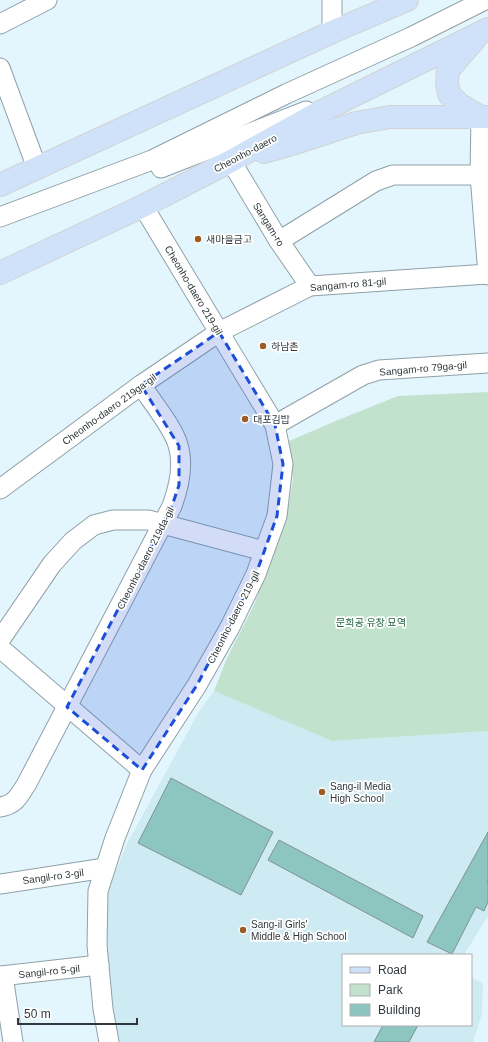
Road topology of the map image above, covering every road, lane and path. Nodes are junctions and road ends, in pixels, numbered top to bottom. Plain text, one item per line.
1 (47, 0) edge
2 (332, 0) edge
3 (407, 0) edge
4 (485, 0) edge
5 (25, 7) edge
6 (0, 24) edge
7 (484, 31) edge
8 (332, 32) junction
9 (0, 68) edge
10 (383, 80) junction
11 (484, 117) edge
12 (231, 161) junction
13 (36, 168) junction
14 (484, 175) edge
15 (0, 185) edge
16 (143, 206) junction
17 (0, 217) edge
18 (0, 230) edge
19 (279, 241) junction
20 (0, 274) edge
21 (488, 274) edge
22 (310, 286) junction
23 (219, 332) junction
24 (488, 363) edge
25 (141, 385) junction
26 (275, 425) junction
27 (0, 489) edge
28 (163, 524) junction
29 (264, 551) junction
30 (0, 640) edge
31 (0, 648) edge
32 (68, 707) junction
33 (142, 770) junction
34 (0, 807) edge
35 (105, 868) junction
36 (0, 884) edge
37 (99, 965) junction
38 (1, 976) edge
39 (13, 1042) edge
40 (109, 1042) edge

1 - 5 street
2 - 8 street
3 - 8 main road
4 - 17 street
5 - 6 street
7 - 10 main road, Cheonho-daero
7 - 11 main road
8 - 13 main road
9 - 13 street
10 - 12 main road, Cheonho-daero
10 - 18 street
11 - 12 main road
11 - 14 street
12 - 16 main road, Cheonho-daero
12 - 19 street, Sangam-ro
13 - 15 main road
14 - 19 street
14 - 21 street
16 - 20 main road, Cheonho-daero
16 - 23 street, Cheonho-daero 219-gil
19 - 22 street, Sangam-ro
21 - 22 street, Sangam-ro 81-gil
22 - 23 street, Sangam-ro 81-gil
23 - 25 street, Cheonho-daero 219ga-gil
23 - 26 street, Cheonho-daero 219-gil
24 - 26 street, Sangam-ro 79ga-gil
25 - 27 street, Cheonho-daero 219ga-gil
25 - 28 street, Cheonho-daero 219da-gil
26 - 29 street, Cheonho-daero 219-gil
28 - 29 street
28 - 30 street
28 - 32 street, Cheonho-daero 219da-gil
29 - 33 street, Cheonho-daero 219-gil
31 - 32 street
32 - 33 street
32 - 34 street, Cheonho-daero 219da-gil
33 - 35 street, Cheonho-daero 219-gil
35 - 36 street, Sangil-ro 3-gil
35 - 37 street, Cheonho-daero 219-gil
37 - 38 street, Sangil-ro 5-gil
37 - 40 street, Cheonho-daero 219-gil
38 - 39 street

